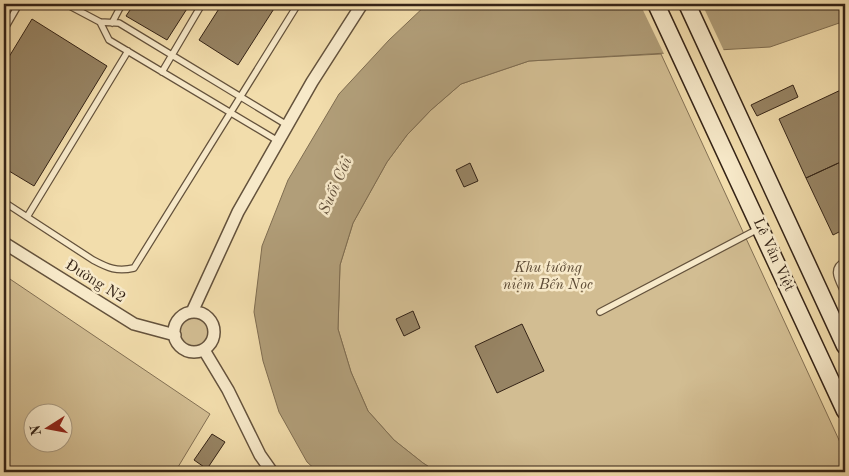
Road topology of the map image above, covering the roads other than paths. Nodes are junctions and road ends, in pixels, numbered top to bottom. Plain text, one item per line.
1 (19, 4) edge
2 (66, 4) edge
3 (122, 4) edge
4 (202, 4) edge
5 (298, 4) edge
6 (362, 4) edge
7 (656, 4) edge
8 (688, 4) edge
9 (100, 22) junction
10 (112, 22) junction
11 (4, 30) edge
12 (128, 51) junction
13 (172, 55) junction
14 (162, 72) junction
15 (240, 97) junction
16 (230, 112) junction
17 (287, 125) junction
18 (278, 141) junction
19 (4, 202) edge
20 (28, 217) junction
21 (786, 217) junction
22 (760, 228) junction
23 (4, 243) edge
24 (845, 262) edge
25 (845, 294) edge
26 (192, 312) junction
27 (600, 312) dead end
28 (175, 335) junction
29 (845, 346) edge
30 (204, 350) junction
31 (845, 411) edge
32 (272, 472) edge

1 - 11 lane
2 - 9 lane
3 - 10 lane
4 - 13 lane
5 - 15 lane
6 - 17 street
7 - 22 main road, Lê Văn Việt
8 - 21 main road, Lê Văn Việt
9 - 10 lane
9 - 12 lane
10 - 13 lane
12 - 14 lane
12 - 20 lane
13 - 14 lane
13 - 15 lane
14 - 16 lane
15 - 16 lane
15 - 17 lane
16 - 18 lane
16 - 20 lane
17 - 18 street
18 - 26 street
19 - 20 lane
21 - 22 main road
21 - 29 main road, Lê Văn Việt
22 - 27 lane
22 - 31 main road, Lê Văn Việt
23 - 28 street, Đường N2
24 - 25 lane
26 - 28 street
26 - 30 street
28 - 30 street
30 - 32 street

